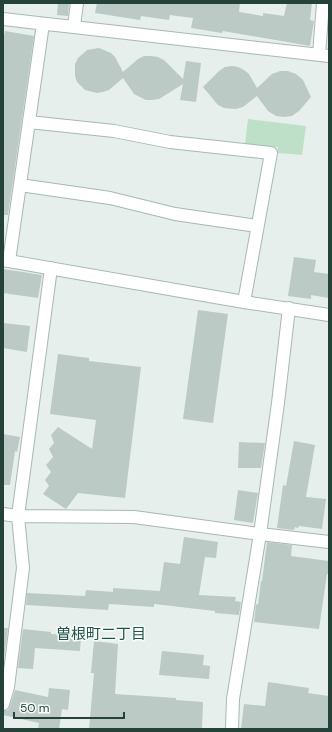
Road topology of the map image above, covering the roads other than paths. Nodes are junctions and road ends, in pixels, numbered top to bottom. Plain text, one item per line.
1 (77, 3) edge
2 (323, 3) edge
3 (3, 19) edge
4 (43, 24) junction
5 (74, 26) junction
6 (324, 55) edge
7 (29, 122) junction
8 (20, 184) junction
9 (257, 226) junction
10 (6, 261) edge
11 (51, 268) junction
12 (244, 302) junction
13 (289, 308) junction
14 (329, 315) edge
15 (3, 514) edge
16 (18, 516) junction
17 (260, 534) junction
18 (329, 542) edge
19 (3, 704) edge
20 (232, 729) edge

1 - 5 street
2 - 6 street
3 - 4 street
4 - 5 street
4 - 7 street
5 - 6 street
7 - 8 street
7 - 9 street
8 - 9 street
8 - 10 street
9 - 12 street
10 - 11 street
11 - 12 street
11 - 16 street
12 - 13 street
13 - 14 street
13 - 17 street
15 - 16 street
16 - 17 street
16 - 19 street
17 - 18 street
17 - 20 street

